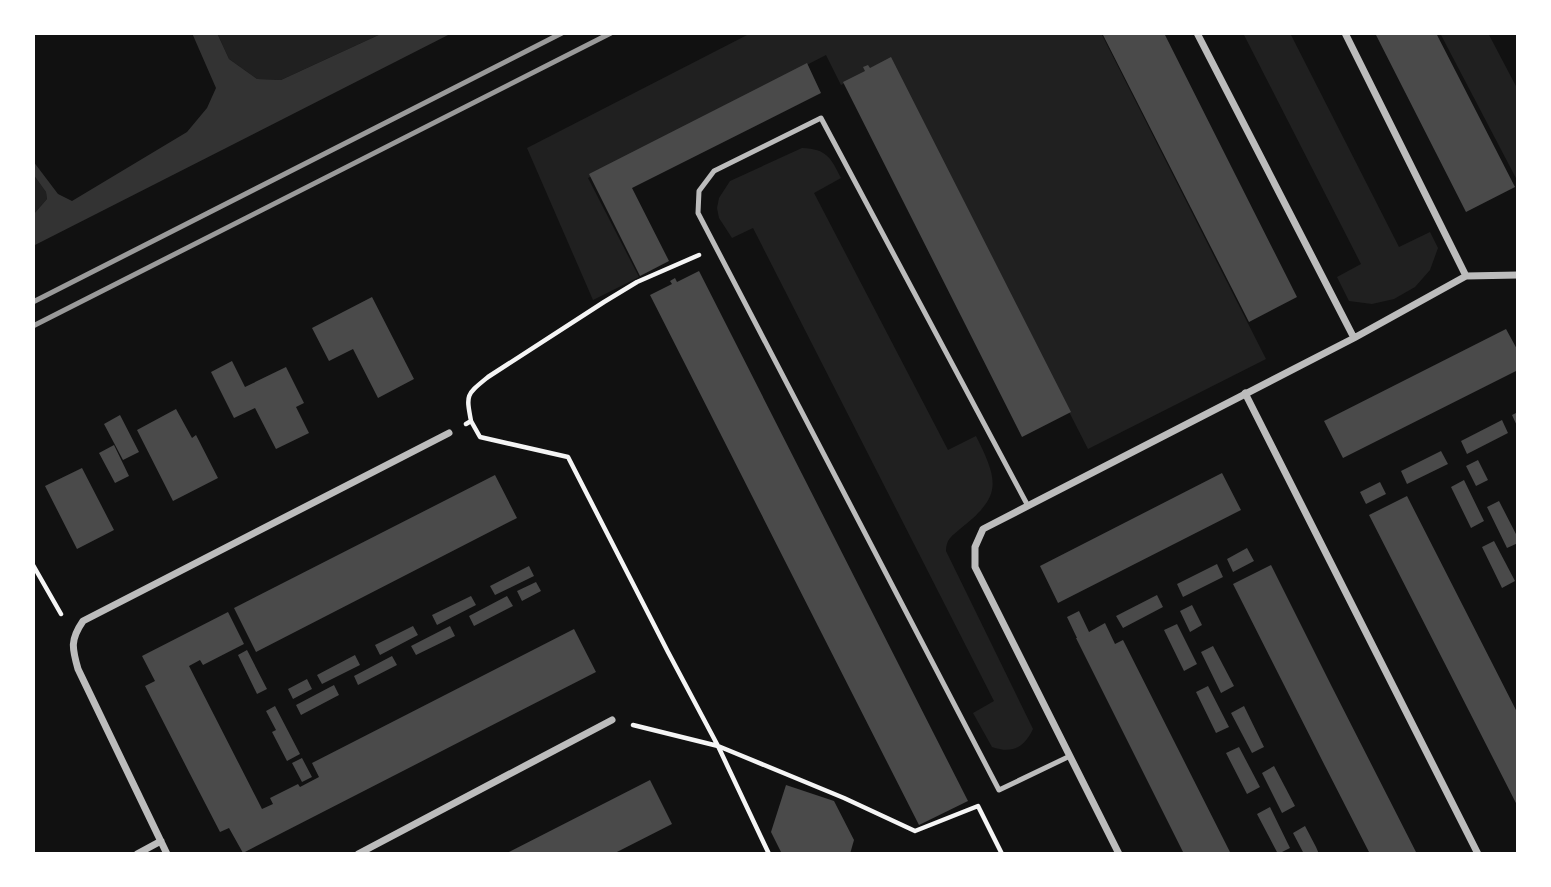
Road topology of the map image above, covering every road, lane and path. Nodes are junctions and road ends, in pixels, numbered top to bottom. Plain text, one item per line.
1 (1197, 33) edge
2 (1345, 33) edge
3 (716, 248) junction
4 (1518, 275) edge
5 (1466, 276) junction
6 (1354, 338) junction
7 (1245, 394) junction
8 (471, 421) junction
9 (449, 433) joint
10 (1028, 506) junction
11 (33, 565) edge
12 (79, 626) junction
13 (612, 720) joint
14 (718, 746) junction
15 (1070, 757) junction
16 (161, 841) junction
17 (1117, 853) edge
18 (137, 854) edge
19 (167, 854) edge
20 (358, 854) edge
21 (769, 854) edge
22 (1002, 854) edge
23 (1478, 854) edge

1 - 6 street
2 - 5 street
3 - 8 path
3 - 10 lane
3 - 15 lane
4 - 5 street
5 - 6 street
6 - 7 street
7 - 10 street
7 - 23 street
8 - 9 path
8 - 14 path
9 - 12 street
10 - 15 street
11 - 12 path
12 - 16 street
13 - 14 path
13 - 20 street
14 - 21 path
14 - 22 path
15 - 17 street
16 - 18 street
16 - 19 street

